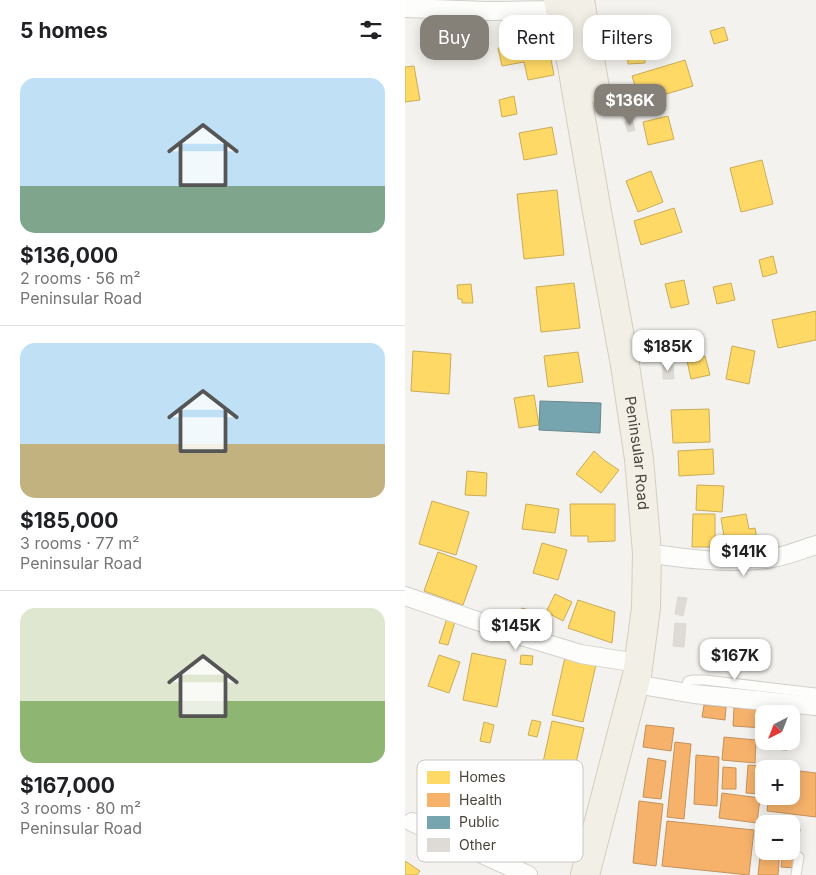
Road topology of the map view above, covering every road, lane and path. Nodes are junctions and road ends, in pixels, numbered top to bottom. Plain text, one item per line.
1 (566, 3) edge
2 (405, 8) edge
3 (816, 545) edge
4 (656, 554) junction
5 (405, 596) edge
6 (641, 678) junction
7 (684, 692) junction
8 (816, 693) edge
9 (816, 706) edge
10 (412, 822) dead end
11 (417, 824) edge
12 (798, 860) edge
13 (499, 862) edge
14 (528, 875) edge
15 (585, 875) edge
16 (605, 875) edge
17 (796, 875) edge

1 - 2 street
1 - 4 main road, Peninsular Road
3 - 4 street
4 - 6 main road, Peninsular Road
5 - 6 street
6 - 7 street
6 - 15 main road, Peninsular Road
6 - 16 main road, Peninsular Road
7 - 8 lane
7 - 9 street
10 - 11 street
12 - 17 lane
13 - 14 street

